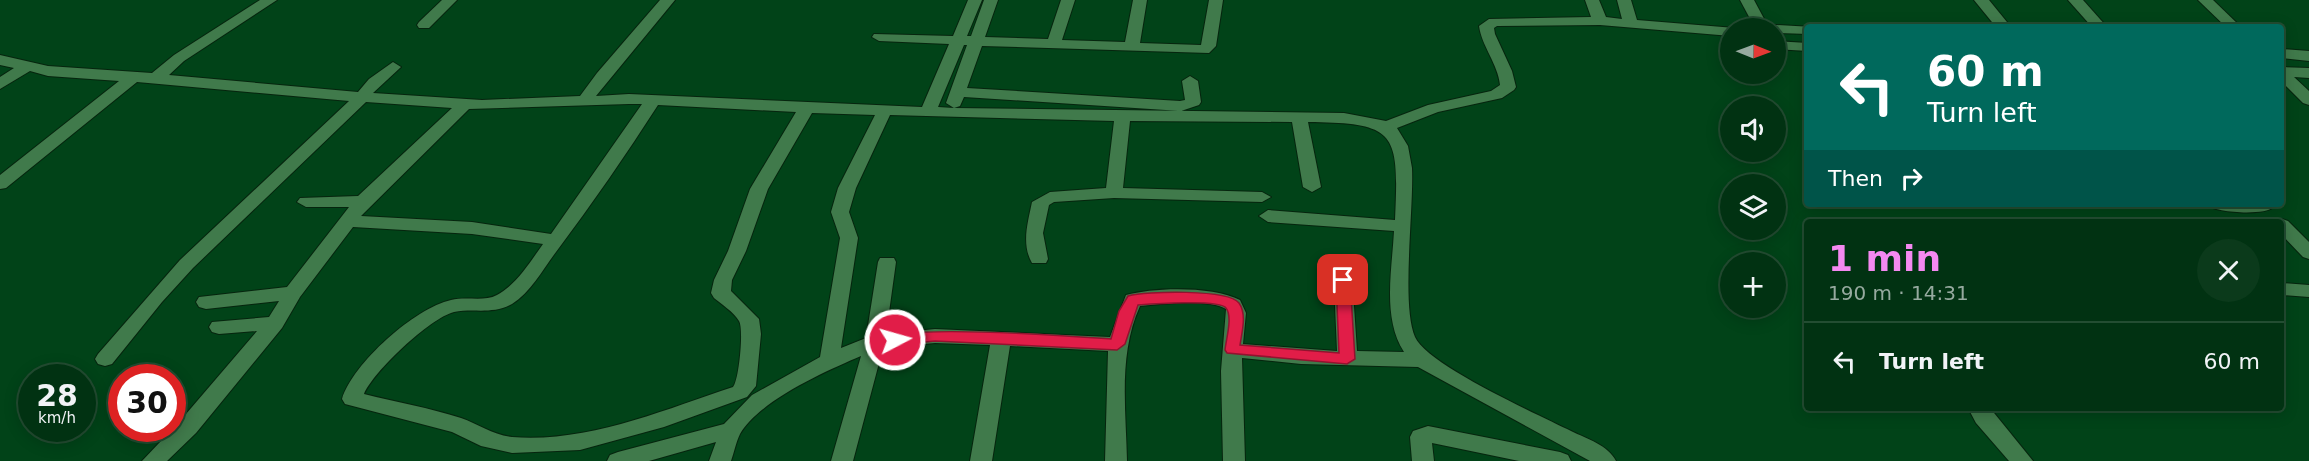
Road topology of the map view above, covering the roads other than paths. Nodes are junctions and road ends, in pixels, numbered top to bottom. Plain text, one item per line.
1 (270, 0) edge
2 (450, 0) edge
3 (668, 0) edge
4 (975, 0) edge
5 (991, 0) edge
6 (1068, 0) edge
7 (1140, 0) edge
8 (1216, 0) edge
9 (1592, 0) edge
10 (1624, 0) edge
11 (1747, 0) edge
12 (1981, 0) edge
13 (2075, 0) edge
14 (2205, 0) edge
15 (1757, 18) edge
16 (1600, 21) junction
17 (1631, 24) junction
18 (2001, 24) edge
19 (2097, 24) edge
20 (2231, 24) edge
21 (424, 26) dead end
22 (1786, 29) edge
23 (1804, 30) edge
24 (1720, 31) edge
25 (879, 37) dead end
26 (968, 41) junction
27 (1054, 43) junction
28 (1132, 46) junction
29 (1786, 46) edge
30 (1804, 47) edge
31 (2284, 54) edge
32 (2309, 56) edge
33 (0, 60) edge
34 (26, 67) junction
35 (393, 67) dead end
36 (2309, 72) edge
37 (2284, 73) edge
38 (2284, 75) edge
39 (132, 78) junction
40 (156, 78) junction
41 (1190, 81) dead end
42 (0, 84) edge
43 (957, 92) junction
44 (362, 97) junction
45 (585, 100) junction
46 (653, 100) junction
47 (2309, 100) edge
48 (465, 104) junction
49 (807, 108) junction
50 (885, 110) junction
51 (1181, 111) junction
52 (928, 112) junction
53 (951, 112) junction
54 (1122, 117) junction
55 (1299, 118) junction
56 (1384, 127) junction
57 (0, 184) edge
58 (1312, 187) dead end
59 (1114, 193) junction
60 (1262, 197) dead end
61 (363, 201) junction
62 (306, 202) dead end
63 (2263, 207) edge
64 (1268, 216) dead end
65 (2275, 219) edge
66 (349, 221) junction
67 (1403, 226) junction
68 (2284, 227) edge
69 (555, 240) junction
70 (2309, 254) edge
71 (1039, 259) dead end
72 (1342, 261) dead end
73 (887, 262) dead end
74 (2284, 289) edge
75 (2309, 291) edge
76 (293, 293) junction
77 (207, 302) dead end
78 (275, 323) junction
79 (219, 327) dead end
80 (1001, 340) junction
81 (875, 342) junction
82 (1117, 344) junction
83 (1232, 350) junction
84 (105, 359) dead end
85 (1347, 359) junction
86 (1422, 360) junction
87 (829, 361) junction
88 (1980, 411) edge
89 (731, 430) junction
90 (153, 461) edge
91 (618, 461) edge
92 (720, 461) edge
93 (842, 461) edge
94 (981, 461) edge
95 (1116, 461) edge
96 (1234, 461) edge
97 (1423, 461) edge
98 (1560, 461) edge
99 (1605, 461) edge
100 (2022, 461) edge

1 - 40 street
2 - 21 street
3 - 45 street
4 - 26 street
5 - 26 street
6 - 27 street
7 - 28 street
8 - 28 street
9 - 16 street
10 - 17 street
11 - 15 street
12 - 18 street
13 - 19 street
14 - 20 street
16 - 17 street
16 - 56 street
17 - 24 street
22 - 23 street
25 - 26 street
26 - 27 street
26 - 43 street
26 - 52 street
27 - 28 street
29 - 30 street
31 - 32 street
33 - 34 street
34 - 39 street
34 - 42 street
35 - 44 street
36 - 37 street
38 - 47 street
39 - 40 street
39 - 57 street
40 - 44 street
41 - 51 street
43 - 51 street
43 - 53 street
44 - 48 street
44 - 84 street
45 - 46 street
45 - 48 street
46 - 49 street
46 - 69 street
48 - 61 street
49 - 50 street
49 - 69 street
50 - 52 street
50 - 87 street
51 - 54 street
51 - 55 street
52 - 53 street
53 - 54 street
54 - 59 street
55 - 56 street
55 - 58 street
56 - 67 street
59 - 60 street
59 - 71 street
61 - 62 street
61 - 66 street
63 - 65 street
64 - 67 street
66 - 69 street
66 - 76 street
67 - 86 street
68 - 70 street
72 - 85 street
73 - 81 street
74 - 75 street
76 - 77 street
76 - 78 street
78 - 79 street
78 - 90 street
80 - 81 street
80 - 82 street
80 - 94 street
81 - 87 street
81 - 93 street
82 - 83 street
82 - 95 street
83 - 85 street
83 - 96 street
85 - 86 street
86 - 99 street
87 - 89 street
88 - 100 street
89 - 91 street
89 - 92 street
97 - 98 street

